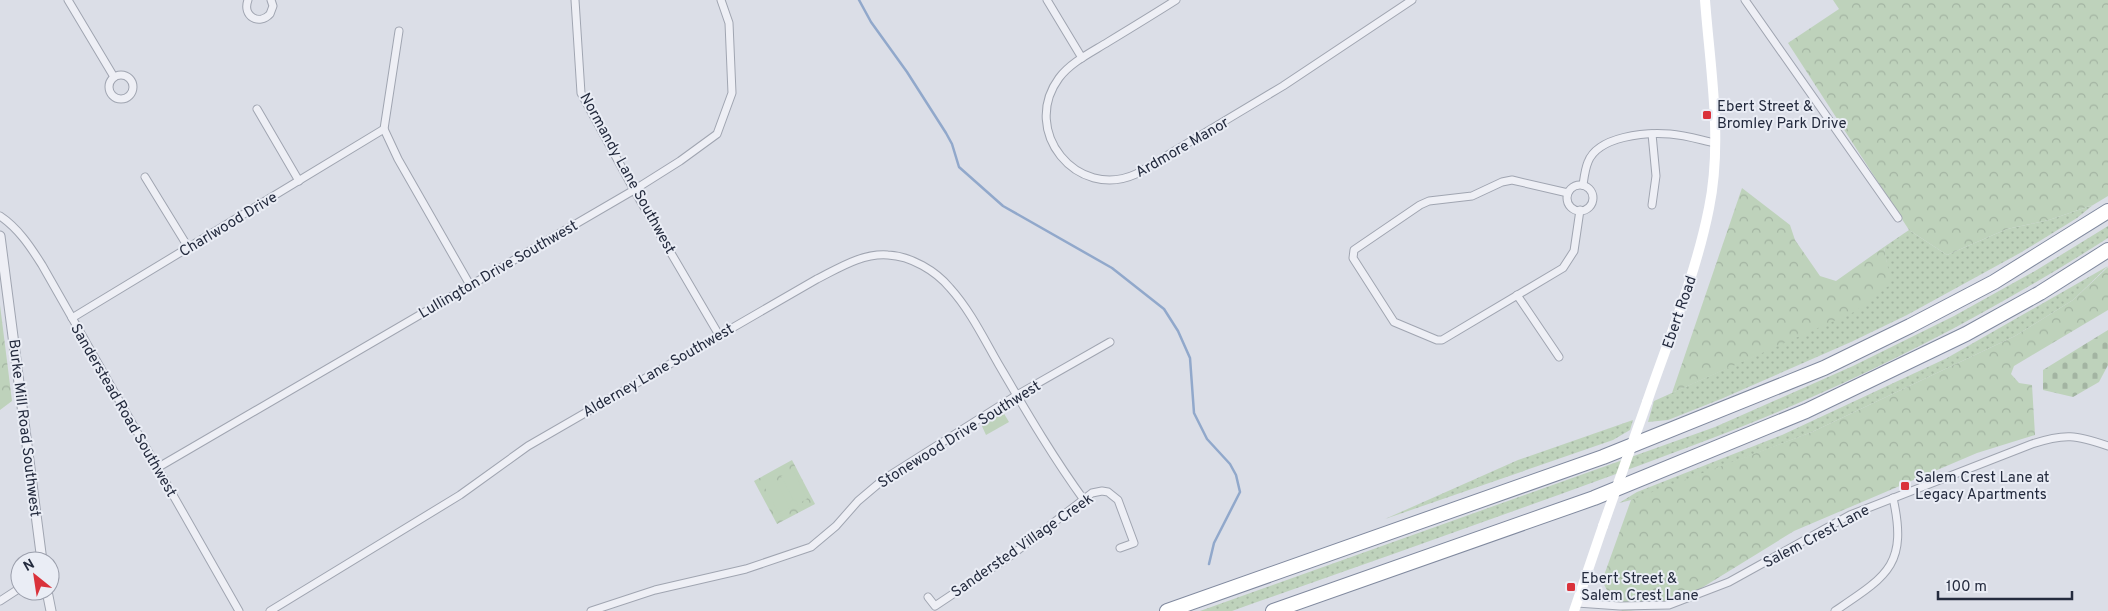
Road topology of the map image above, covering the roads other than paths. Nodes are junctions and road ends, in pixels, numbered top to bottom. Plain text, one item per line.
1 (68, 0) edge
2 (248, 0) edge
3 (271, 0) edge
4 (575, 0) edge
5 (721, 0) edge
6 (1047, 0) edge
7 (1176, 0) edge
8 (1412, 0) edge
9 (1705, 0) edge
10 (1744, 0) edge
11 (399, 31) dead end
12 (1082, 58) junction
13 (114, 77) dead end
14 (256, 109) dead end
15 (384, 130) junction
16 (1652, 134) junction
17 (1715, 143) junction
18 (145, 177) dead end
19 (299, 181) junction
20 (1583, 185) junction
21 (634, 190) junction
22 (1568, 193) junction
23 (1652, 205) dead end
24 (1580, 210) junction
25 (2108, 211) edge
26 (0, 216) edge
27 (1898, 218) dead end
28 (0, 236) edge
29 (188, 248) junction
30 (2108, 250) edge
31 (470, 285) junction
32 (1517, 295) junction
33 (72, 318) junction
34 (719, 335) junction
35 (1110, 342) dead end
36 (1559, 357) dead end
37 (1017, 395) junction
38 (2108, 446) edge
39 (158, 468) junction
40 (1893, 498) junction
41 (1084, 500) junction
42 (1120, 548) dead end
43 (41, 551) edge
44 (928, 597) dead end
45 (1575, 607) edge
46 (239, 611) edge
47 (270, 611) edge
48 (591, 611) edge
49 (1167, 611) edge
50 (1273, 611) edge
51 (1836, 611) edge

1 - 13 street
2 - 3 street
4 - 21 street, Normandy Lane Southwest
5 - 21 street, Lullington Drive Southwest
6 - 12 street
7 - 12 street, Ardmore Manor
8 - 12 street, Ardmore Manor
9 - 17 main road, Ebert Road
10 - 27 street
11 - 15 street
14 - 19 street
15 - 19 street, Charlwood Drive
15 - 31 street
16 - 17 street
16 - 20 street
16 - 23 street
17 - 45 main road, Ebert Road, bridge
18 - 29 street
19 - 29 street, Charlwood Drive
20 - 22 street
20 - 24 street
21 - 31 street, Lullington Drive Southwest
21 - 34 street, Normandy Lane Southwest
22 - 24 street
22 - 32 street
24 - 32 street
25 - 49 highway
26 - 33 street, Sanderstead Road Southwest
28 - 43 street, Burke Mill Road Southwest
29 - 33 street, Charlwood Drive
30 - 50 highway
31 - 39 street, Lullington Drive Southwest
32 - 36 street
33 - 39 street, Sanderstead Road Southwest
34 - 37 street, Alderney Lane Southwest
34 - 47 street, Alderney Lane Southwest
35 - 37 street, Stonewood Drive Southwest
37 - 41 street, Alderney Lane Southwest
37 - 48 street, Stonewood Drive Southwest
38 - 40 street, Salem Crest Lane
39 - 46 street, Sanderstead Road Southwest
40 - 45 street, Salem Crest Lane
40 - 51 street
41 - 42 street, Sandersted Village Creek
41 - 44 street, Sandersted Village Creek

